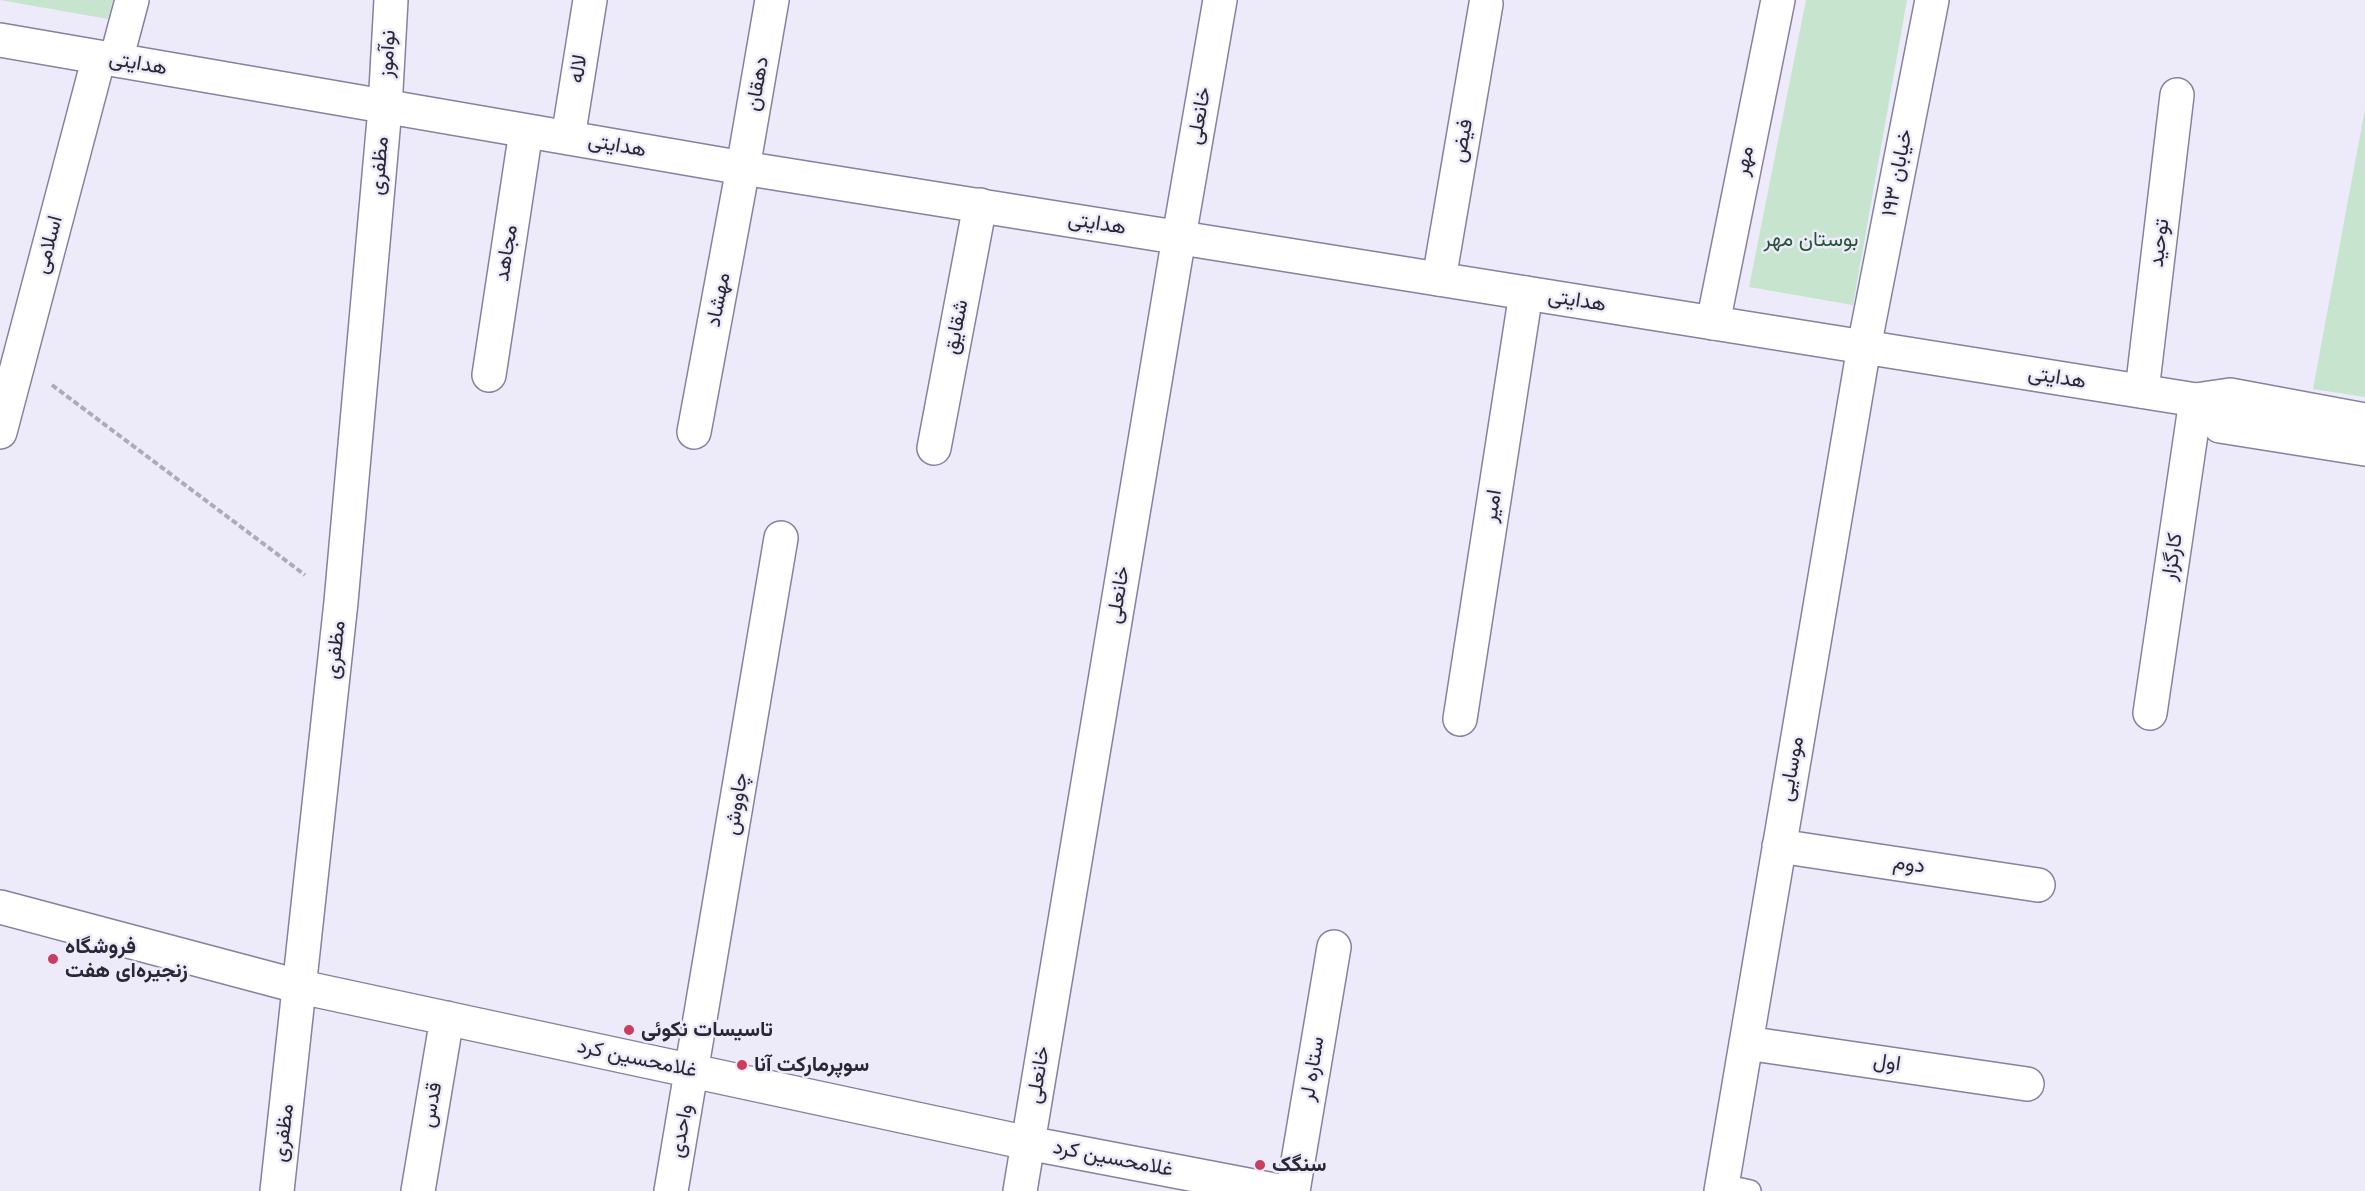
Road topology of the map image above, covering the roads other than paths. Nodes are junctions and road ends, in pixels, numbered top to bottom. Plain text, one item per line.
1 (132, 0) edge
2 (391, 0) edge
3 (590, 0) edge
4 (772, 0) edge
5 (1220, 0) edge
6 (1778, 0) edge
7 (1932, 0) edge
8 (1486, 4) dead end
9 (0, 40) edge
10 (107, 58) junction
11 (2177, 95) dead end
12 (385, 108) junction
13 (526, 131) junction
14 (568, 138) junction
15 (743, 168) junction
16 (980, 205) junction
17 (1179, 237) junction
18 (1439, 279) junction
19 (1526, 293) junction
20 (1713, 322) junction
21 (1864, 347) junction
22 (489, 375) dead end
23 (2142, 391) junction
24 (2196, 400) junction
25 (2365, 420) edge
26 (0, 432) edge
27 (694, 432) dead end
28 (934, 448) dead end
29 (2365, 449) edge
30 (781, 538) dead end
31 (2151, 713) dead end
32 (1460, 719) dead end
33 (1779, 846) junction
34 (2038, 885) dead end
35 (0, 908) edge
36 (1334, 947) dead end
37 (301, 987) junction
38 (447, 1018) junction
39 (1746, 1043) junction
40 (692, 1071) junction
41 (2027, 1084) dead end
42 (1028, 1143) junction
43 (1731, 1189) edge
44 (277, 1191) edge
45 (418, 1191) edge
46 (671, 1191) edge
47 (1020, 1191) edge
48 (1279, 1191) edge
49 (1293, 1191) edge

1 - 10 street, اسلامی
2 - 12 street, نوآموز
3 - 14 street, لاله
4 - 15 street, دهقان
5 - 17 street, خانعلی
6 - 20 street, مهر
7 - 21 street, خیابان ۱۹۳
8 - 18 street, فیض
9 - 10 street, هدایتی
10 - 12 street, هدایتی
10 - 26 street, اسلامی
11 - 23 street, توحید
12 - 13 street, هدایتی
12 - 37 street, مظفری
13 - 14 street, هدایتی
13 - 22 street, مجاهد
14 - 15 street, هدایتی
15 - 16 street, هدایتی
15 - 27 street, مهشاد
16 - 17 street, هدایتی
16 - 28 street, شقایق
17 - 18 street, هدایتی
17 - 42 street, خانعلی
18 - 19 street, هدایتی
19 - 20 street, هدایتی
19 - 32 street, امیر
20 - 21 street, هدایتی
21 - 23 street, هدایتی
21 - 33 street, موسایی
23 - 24 street, هدایتی
24 - 25 street, هدایتی
24 - 29 street
24 - 31 street, کارگزار
30 - 40 street, چاووش
33 - 34 street, دوم
33 - 39 street, موسایی
35 - 37 street, غلامحسین کرد
36 - 49 street, ستاره لر
37 - 38 street, غلامحسین کرد
37 - 44 street, مظفری
38 - 40 street, غلامحسین کرد
38 - 45 street, قدس
39 - 41 street, اول
39 - 43 street, موسایی
40 - 42 street, غلامحسین کرد
40 - 46 street, واحدی
42 - 47 street, خانعلی
42 - 48 street, غلامحسین کرد

